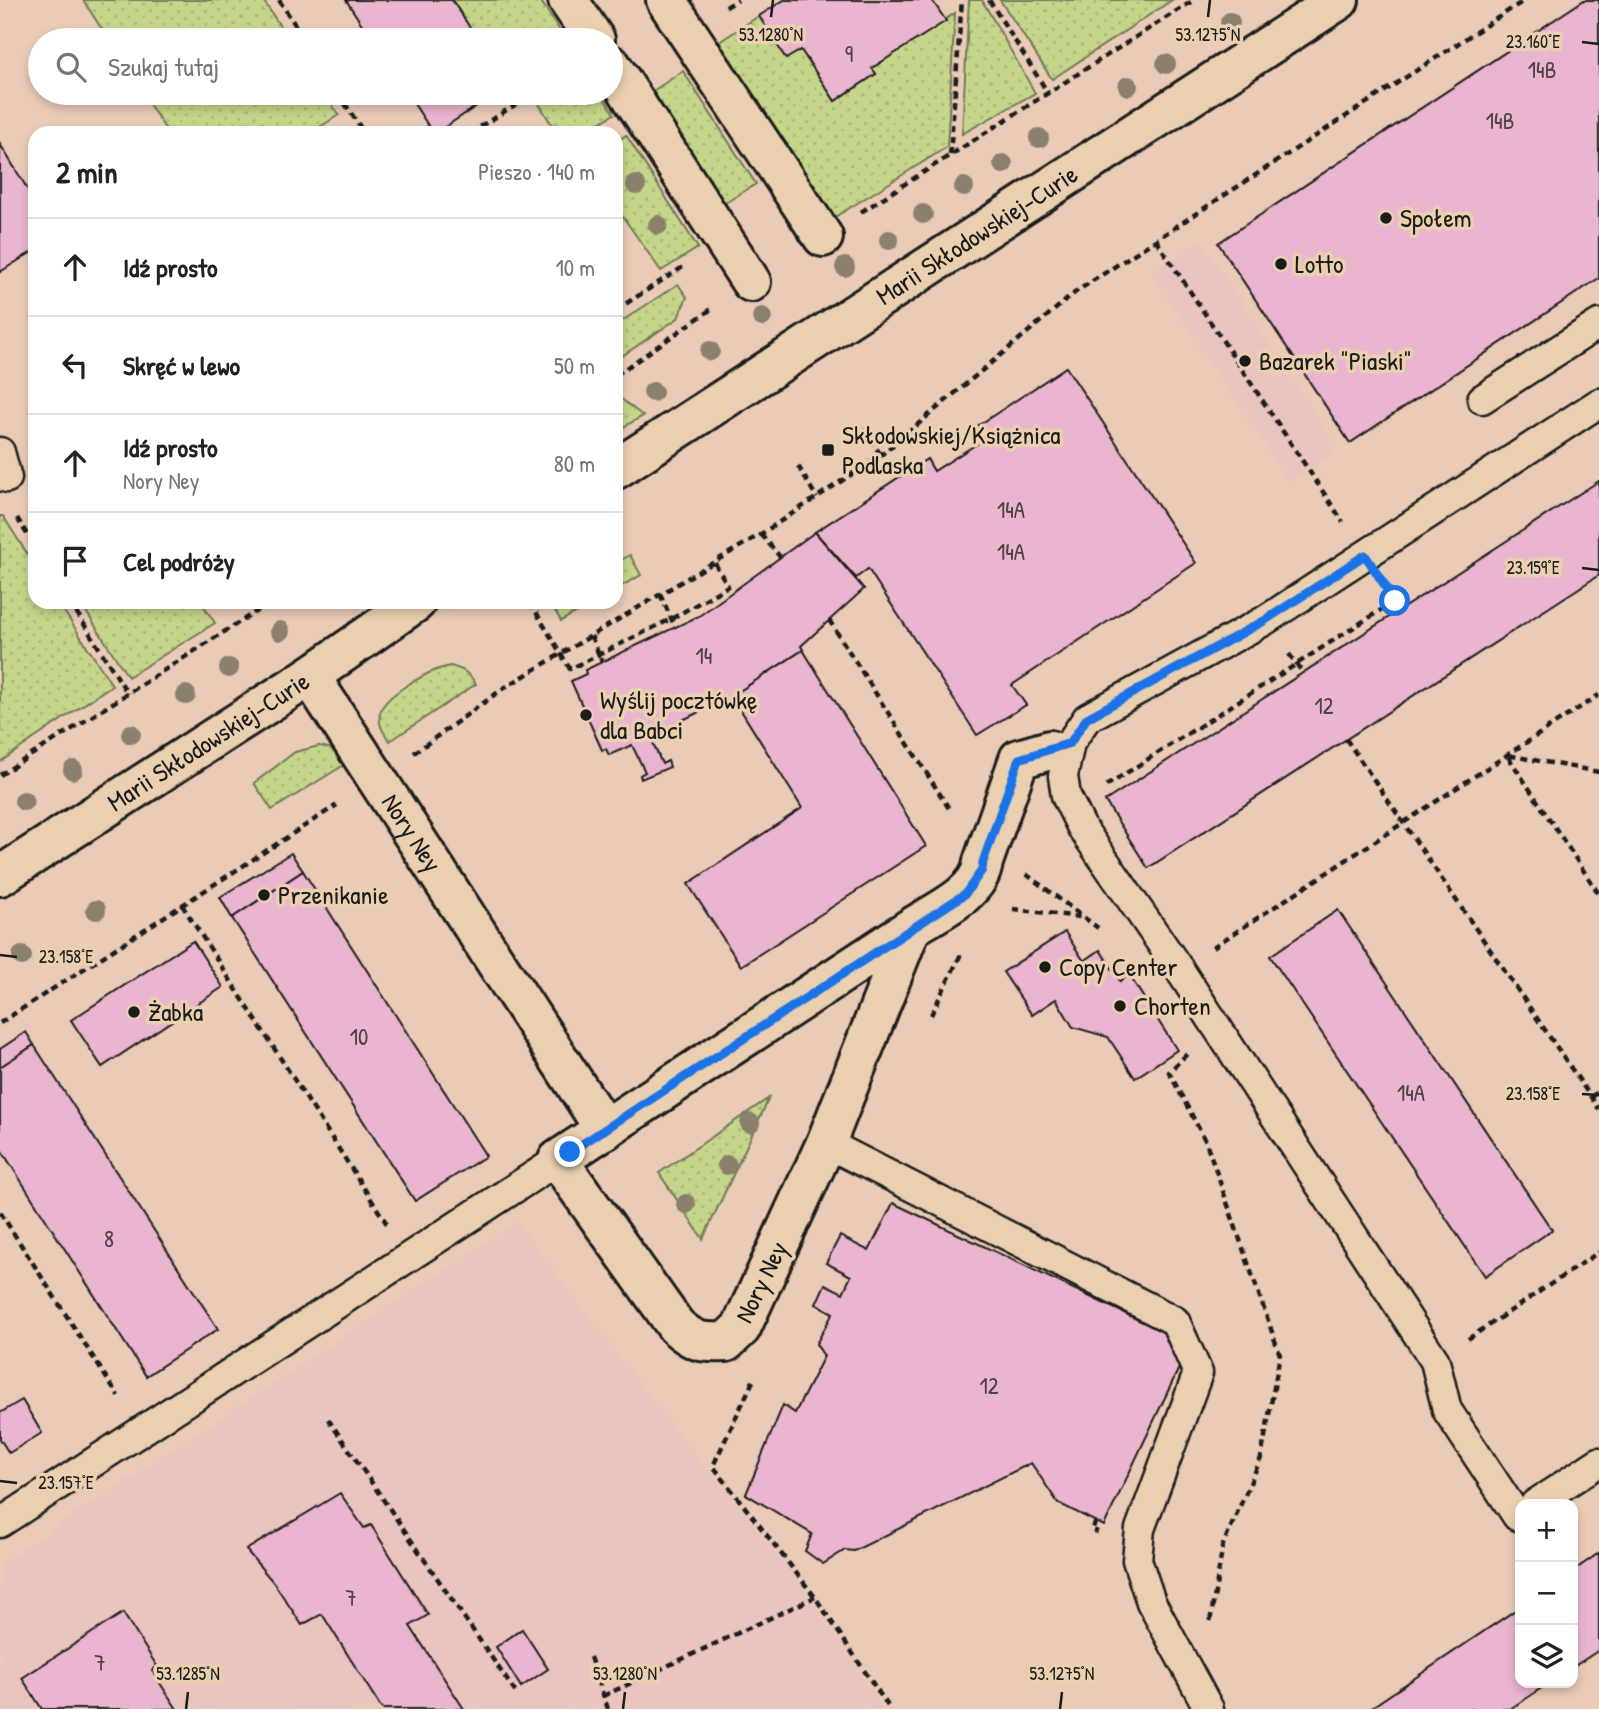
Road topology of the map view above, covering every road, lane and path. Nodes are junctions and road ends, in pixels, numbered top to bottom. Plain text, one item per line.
1 (279, 0) edge
2 (568, 0) edge
3 (666, 0) edge
4 (962, 0) edge
5 (989, 0) edge
6 (1194, 0) edge
7 (1339, 0) edge
8 (1525, 0) edge
9 (296, 28) edge
10 (586, 28) edge
11 (623, 84) edge
12 (1048, 93) junction
13 (346, 105) edge
14 (515, 105) edge
15 (359, 126) edge
16 (481, 126) edge
17 (950, 155) junction
18 (823, 237) joint
19 (1156, 240) junction
20 (725, 241) junction
21 (751, 282) joint
22 (623, 306) edge
23 (1599, 324) edge
24 (623, 370) edge
25 (1482, 399) dead end
26 (1599, 403) edge
27 (863, 429) dead end
28 (881, 455) junction
29 (623, 464) edge
30 (798, 466) dead end
31 (817, 498) junction
32 (12, 511) dead end
33 (761, 534) junction
34 (28, 536) edge
35 (1365, 555) junction
36 (780, 558) dead end
37 (714, 562) junction
38 (660, 594) junction
39 (74, 609) edge
40 (260, 609) edge
41 (406, 609) edge
42 (534, 609) edge
43 (671, 619) junction
44 (829, 620) dead end
45 (675, 627) dead end
46 (591, 636) junction
47 (561, 654) junction
48 (599, 654) junction
49 (602, 662) dead end
50 (310, 676) junction
51 (128, 694) junction
52 (1599, 695) edge
53 (1346, 739) dead end
54 (1060, 746) junction
55 (1507, 755) junction
56 (1599, 772) edge
57 (0, 775) edge
58 (377, 780) junction
59 (1097, 792) dead end
60 (1403, 824) junction
61 (983, 862) junction
62 (0, 876) edge
63 (1599, 894) edge
64 (182, 905) junction
65 (1007, 909) dead end
66 (1083, 918) junction
67 (911, 928) junction
68 (1103, 932) dead end
69 (965, 946) dead end
70 (1179, 969) junction
71 (929, 1017) dead end
72 (0, 1023) edge
73 (1189, 1051) dead end
74 (1599, 1091) edge
75 (1591, 1097) junction
76 (1599, 1108) edge
77 (605, 1130) junction
78 (826, 1143) junction
79 (558, 1160) junction
80 (0, 1212) edge
81 (389, 1228) dead end
82 (1599, 1252) edge
83 (1435, 1361) junction
84 (753, 1380) dead end
85 (122, 1403) dead end
86 (328, 1419) dead end
87 (1599, 1462) edge
88 (1543, 1499) edge
89 (1515, 1513) edge
90 (0, 1524) edge
91 (815, 1597) junction
92 (1209, 1630) dead end
93 (590, 1657) dead end
94 (518, 1696) dead end
95 (603, 1696) junction
96 (608, 1709) edge
97 (890, 1709) edge
98 (1209, 1709) edge

1 - 9 path
2 - 10 street
3 - 18 street
4 - 17 path
5 - 12 path
6 - 12 path
7 - 29 street, Marii Skłodowskiej-Curie
8 - 19 path
11 - 20 street
12 - 17 path
13 - 15 path
14 - 16 path
17 - 18 path
19 - 28 path
19 - 35 path
20 - 21 street
20 - 22 path
21 - 24 path
23 - 25 lane
26 - 35 lane
27 - 28 path
28 - 31 path
30 - 31 path
31 - 33 path
32 - 34 path
33 - 36 path
33 - 37 path
35 - 54 lane
35 - 59 path
37 - 38 path
37 - 43 path
38 - 43 path
38 - 46 path
39 - 51 path
40 - 51 path
41 - 50 street, Marii Skłodowskiej-Curie
42 - 47 path
43 - 45 path
43 - 48 path
44 - 61 path
46 - 47 path
46 - 48 path
47 - 48 path
47 - 58 path
48 - 49 path
50 - 58 street, Nory Ney
50 - 62 street, Marii Skłodowskiej-Curie
51 - 57 path
52 - 55 path
53 - 60 path
54 - 61 street
54 - 70 lane
55 - 56 path
55 - 60 path
55 - 63 path
58 - 64 path
58 - 77 street, Nory Ney
60 - 70 path
60 - 75 path
61 - 66 path
61 - 67 street
64 - 72 path
64 - 81 path
65 - 66 path
66 - 68 path
67 - 77 street
67 - 78 street, Nory Ney
69 - 71 path
70 - 83 lane
73 - 92 path
74 - 75 path
75 - 76 path
77 - 79 street
78 - 79 street, Nory Ney
78 - 98 lane
79 - 90 lane
80 - 85 path
82 - 83 path
83 - 89 lane
84 - 91 path
86 - 94 path
87 - 88 lane
91 - 95 path
91 - 97 path
93 - 95 path
95 - 96 path

